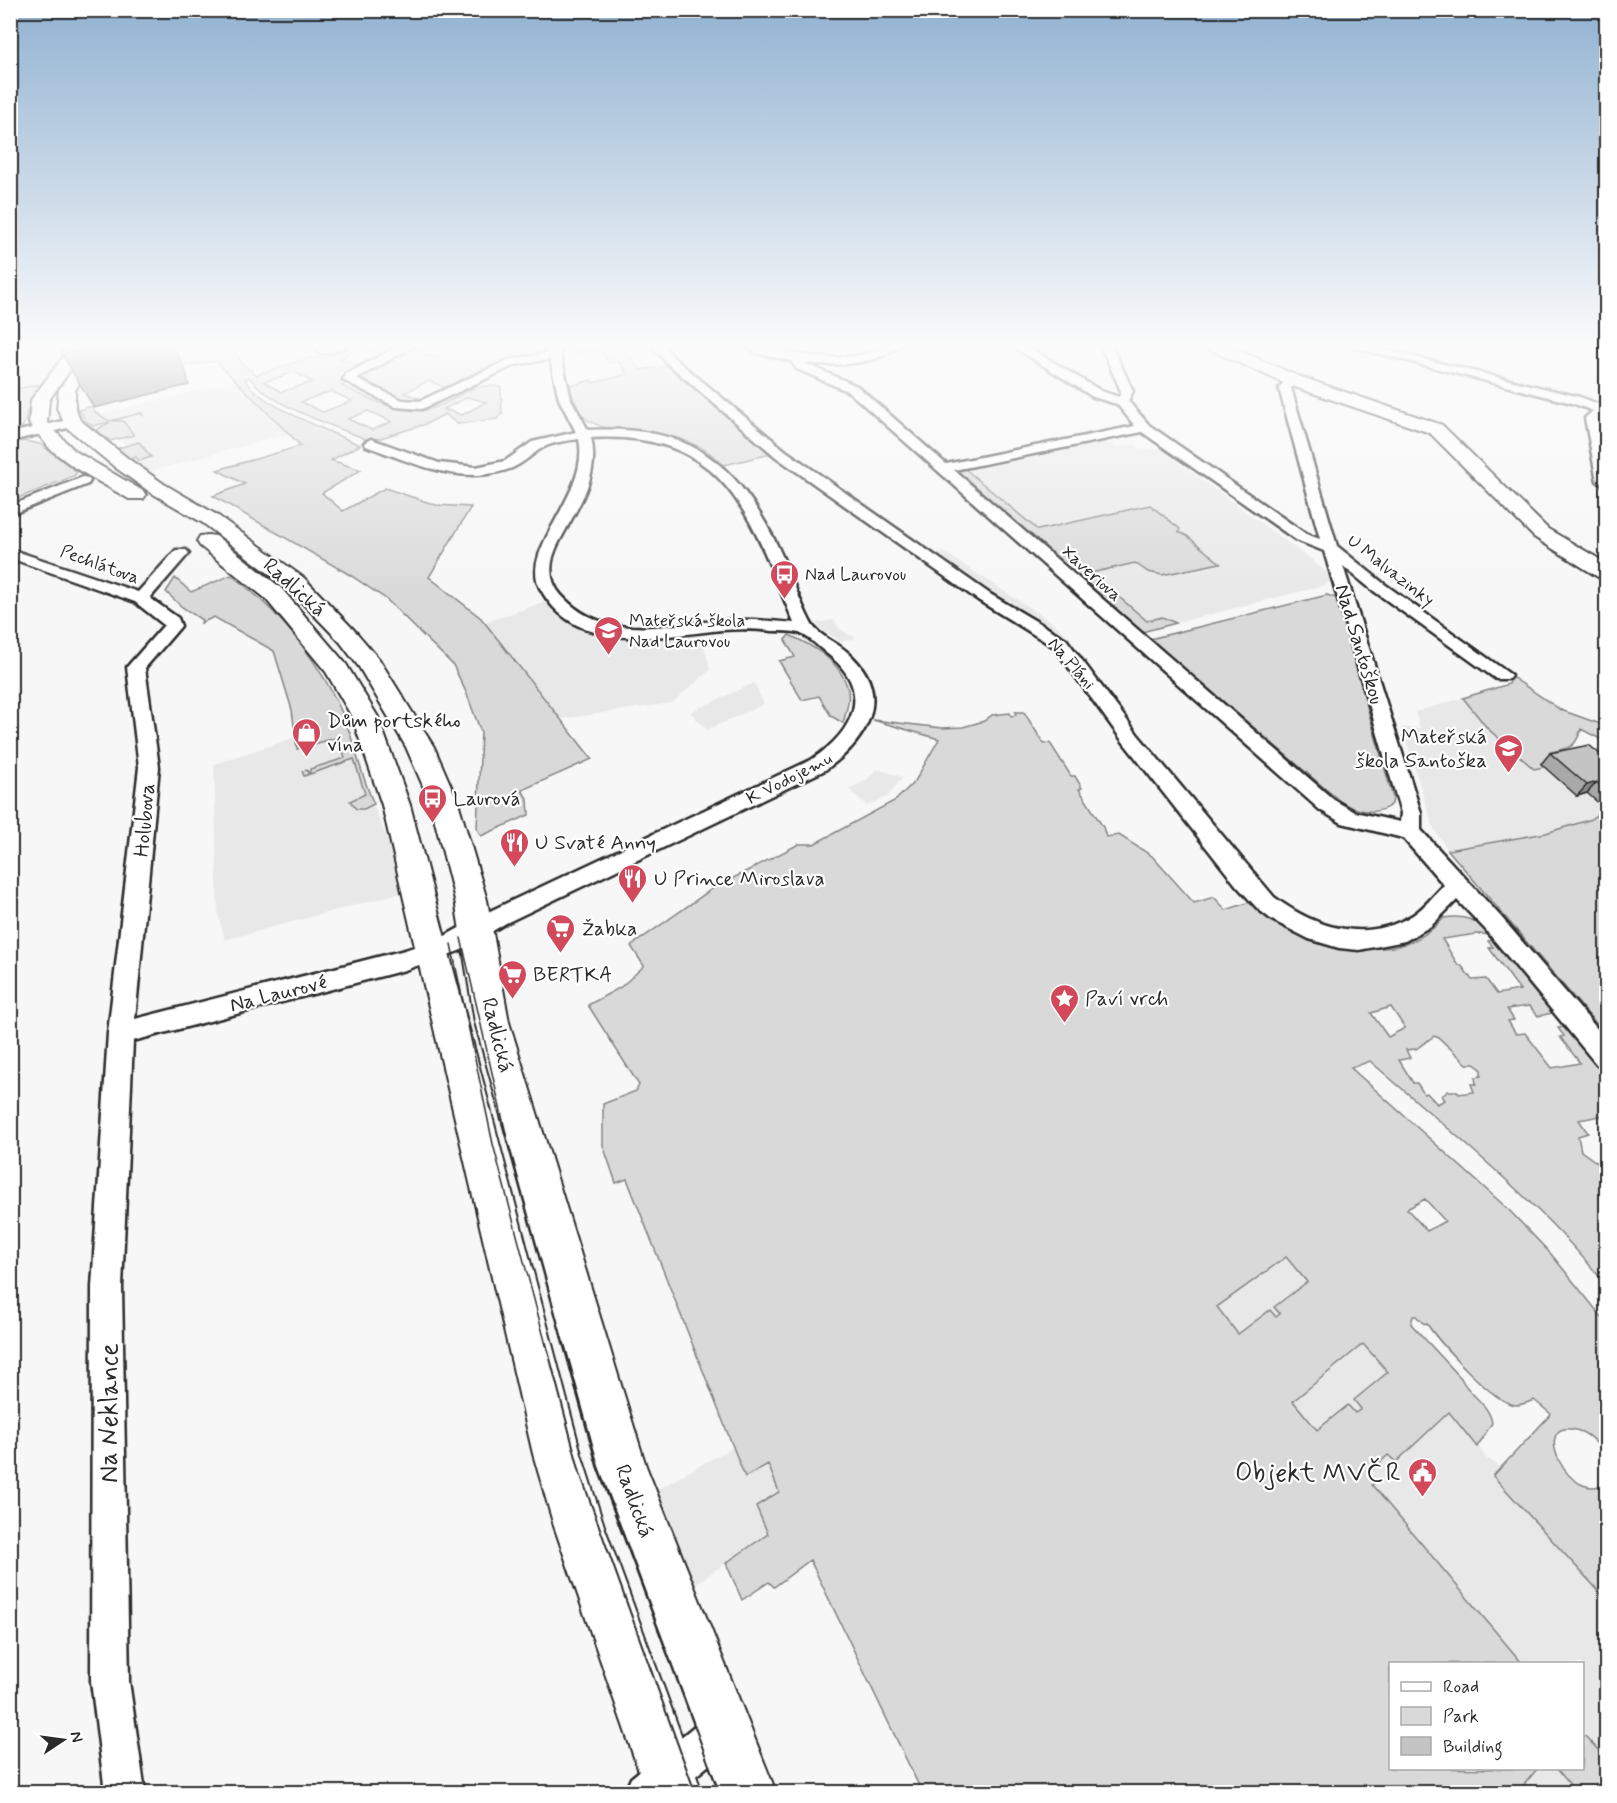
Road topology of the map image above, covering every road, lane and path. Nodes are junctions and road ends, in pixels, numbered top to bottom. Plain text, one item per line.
1 (581, 428) edge
2 (751, 428) edge
3 (899, 428) edge
4 (1144, 428) joint
5 (1297, 428) edge
6 (1433, 428) edge
7 (1593, 428) edge
8 (41, 430) edge
9 (586, 436) junction
10 (372, 443) dead end
11 (945, 468) junction
12 (83, 481) dead end
13 (1606, 482) edge
14 (10, 511) edge
15 (1332, 549) junction
16 (10, 553) edge
17 (181, 553) dead end
18 (1606, 572) edge
19 (141, 599) junction
20 (172, 622) joint
21 (805, 629) junction
22 (1502, 675) dead end
23 (1410, 832) junction
24 (1457, 886) junction
25 (476, 929) junction
26 (434, 951) junction
27 (121, 1033) junction
28 (1606, 1057) edge
29 (722, 1729) junction
30 (662, 1786) edge
31 (125, 1792) edge
32 (748, 1792) edge

1 - 9 street
2 - 24 street, Na Pláni
3 - 11 street, Xaveriova
4 - 11 street
4 - 15 street, U Malvazinky
5 - 15 street, Nad Santoškou
6 - 18 main road
7 - 13 street
8 - 25 main road, Radlická
8 - 26 main road, Radlická
9 - 10 street
9 - 21 street
9 - 21 street
11 - 23 street, Xaveriova
12 - 14 street
15 - 22 street, U Malvazinky
15 - 23 street, Nad Santoškou
16 - 19 street, Pechlátova
17 - 19 street
19 - 20 street, Pechlátova
20 - 27 street, Holubova
21 - 25 street, K Vodojemu
23 - 24 street
24 - 28 street
25 - 26 street, K Vodojemu
25 - 29 main road, Radlická
26 - 27 street, Na Laurové
26 - 30 main road, Radlická
27 - 31 street, Na Neklance
29 - 30 street
29 - 32 main road, Radlická

